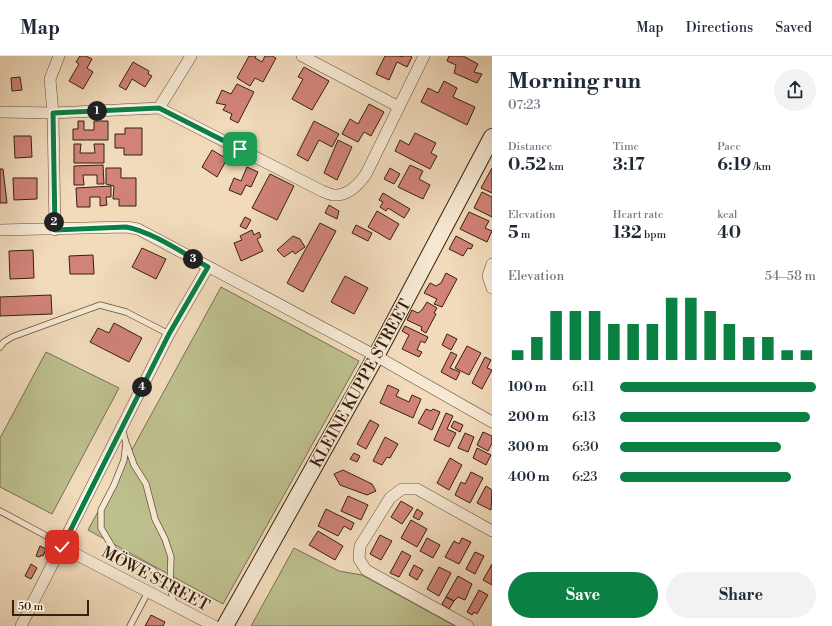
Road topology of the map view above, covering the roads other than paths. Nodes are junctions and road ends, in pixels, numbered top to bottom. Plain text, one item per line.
1 (59, 56) edge
2 (191, 56) edge
3 (302, 56) edge
4 (424, 56) edge
5 (399, 107) junction
6 (159, 108) junction
7 (0, 112) edge
8 (53, 113) junction
9 (492, 138) edge
10 (0, 230) edge
11 (55, 230) junction
12 (492, 264) edge
13 (208, 267) junction
14 (492, 288) edge
15 (169, 334) junction
16 (0, 347) edge
17 (376, 356) junction
18 (491, 418) edge
19 (122, 427) junction
20 (126, 442) junction
21 (0, 511) edge
22 (492, 531) edge
23 (62, 547) junction
24 (170, 586) junction
25 (148, 592) junction
26 (175, 606) junction
27 (21, 626) edge
28 (130, 626) edge
29 (214, 626) edge
30 (225, 626) edge
31 (468, 626) edge

1 - 8 street
2 - 6 street
3 - 5 street
4 - 5 street
5 - 6 street
6 - 8 street
7 - 8 street
8 - 11 street
9 - 17 street, KLEINE KUPPE STREET
10 - 11 street
11 - 13 street
12 - 14 street
13 - 15 street
13 - 17 street
15 - 16 lane
15 - 19 street
17 - 18 street
17 - 30 street, KLEINE KUPPE STREET
19 - 20 lane
19 - 23 street
20 - 24 lane
20 - 24 lane
21 - 23 lane
22 - 31 street
23 - 25 street, MÖWE STREET
23 - 27 street
24 - 26 lane
25 - 26 street, MÖWE STREET
25 - 28 lane
26 - 29 street, MÖWE STREET

